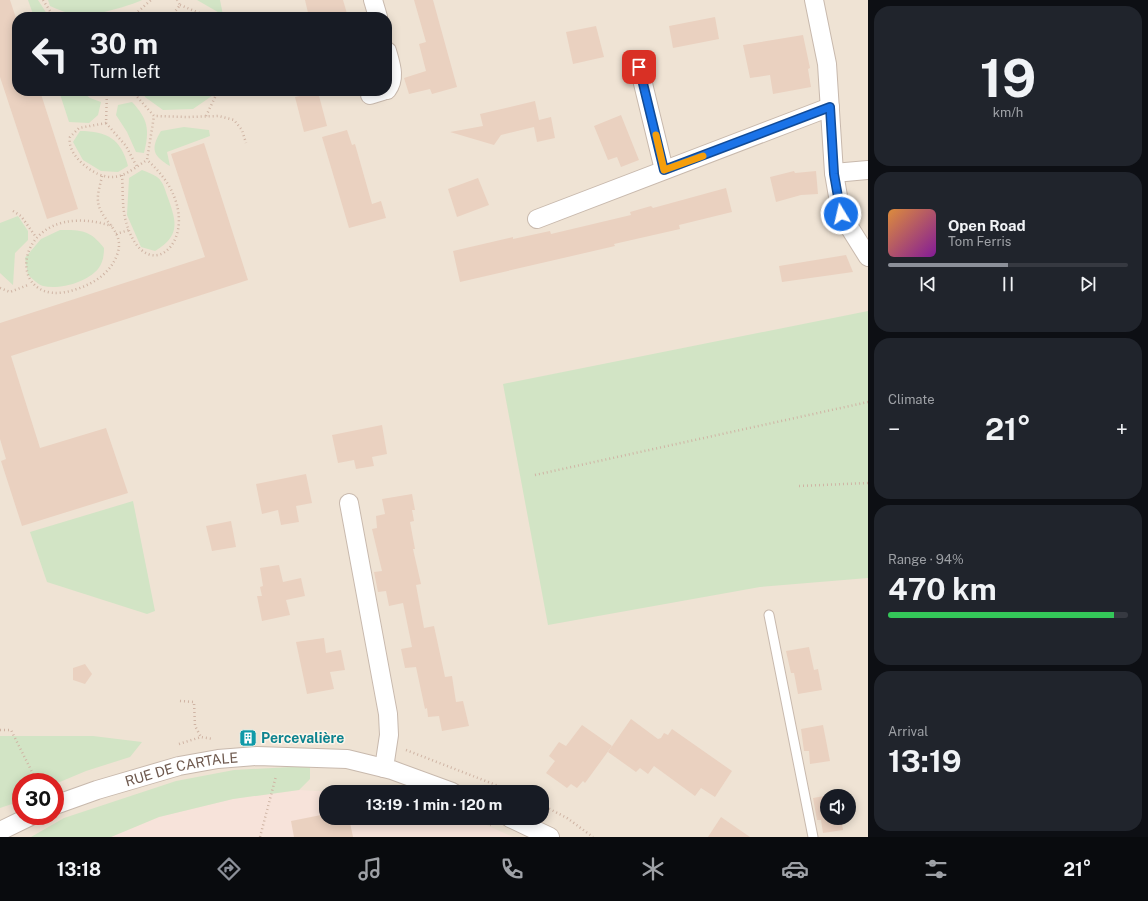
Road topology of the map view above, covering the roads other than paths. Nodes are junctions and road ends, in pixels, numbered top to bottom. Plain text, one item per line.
1 (373, 0) edge
2 (814, 0) edge
3 (377, 12) edge
4 (639, 67) dead end
5 (830, 107) junction
6 (664, 170) junction
7 (868, 170) edge
8 (834, 174) junction
9 (537, 219) dead end
10 (868, 257) edge
11 (349, 503) dead end
12 (770, 615) dead end
13 (384, 768) junction
14 (432, 785) edge
15 (64, 802) edge
16 (525, 825) edge
17 (550, 837) edge
18 (813, 837) edge

1 - 3 street
2 - 5 street
4 - 6 street
5 - 6 street
5 - 8 street
6 - 9 street
7 - 8 street
8 - 10 street
11 - 13 street
12 - 18 lane
13 - 14 street, RUE DE CARTALE
13 - 15 street, RUE DE CARTALE
16 - 17 street

